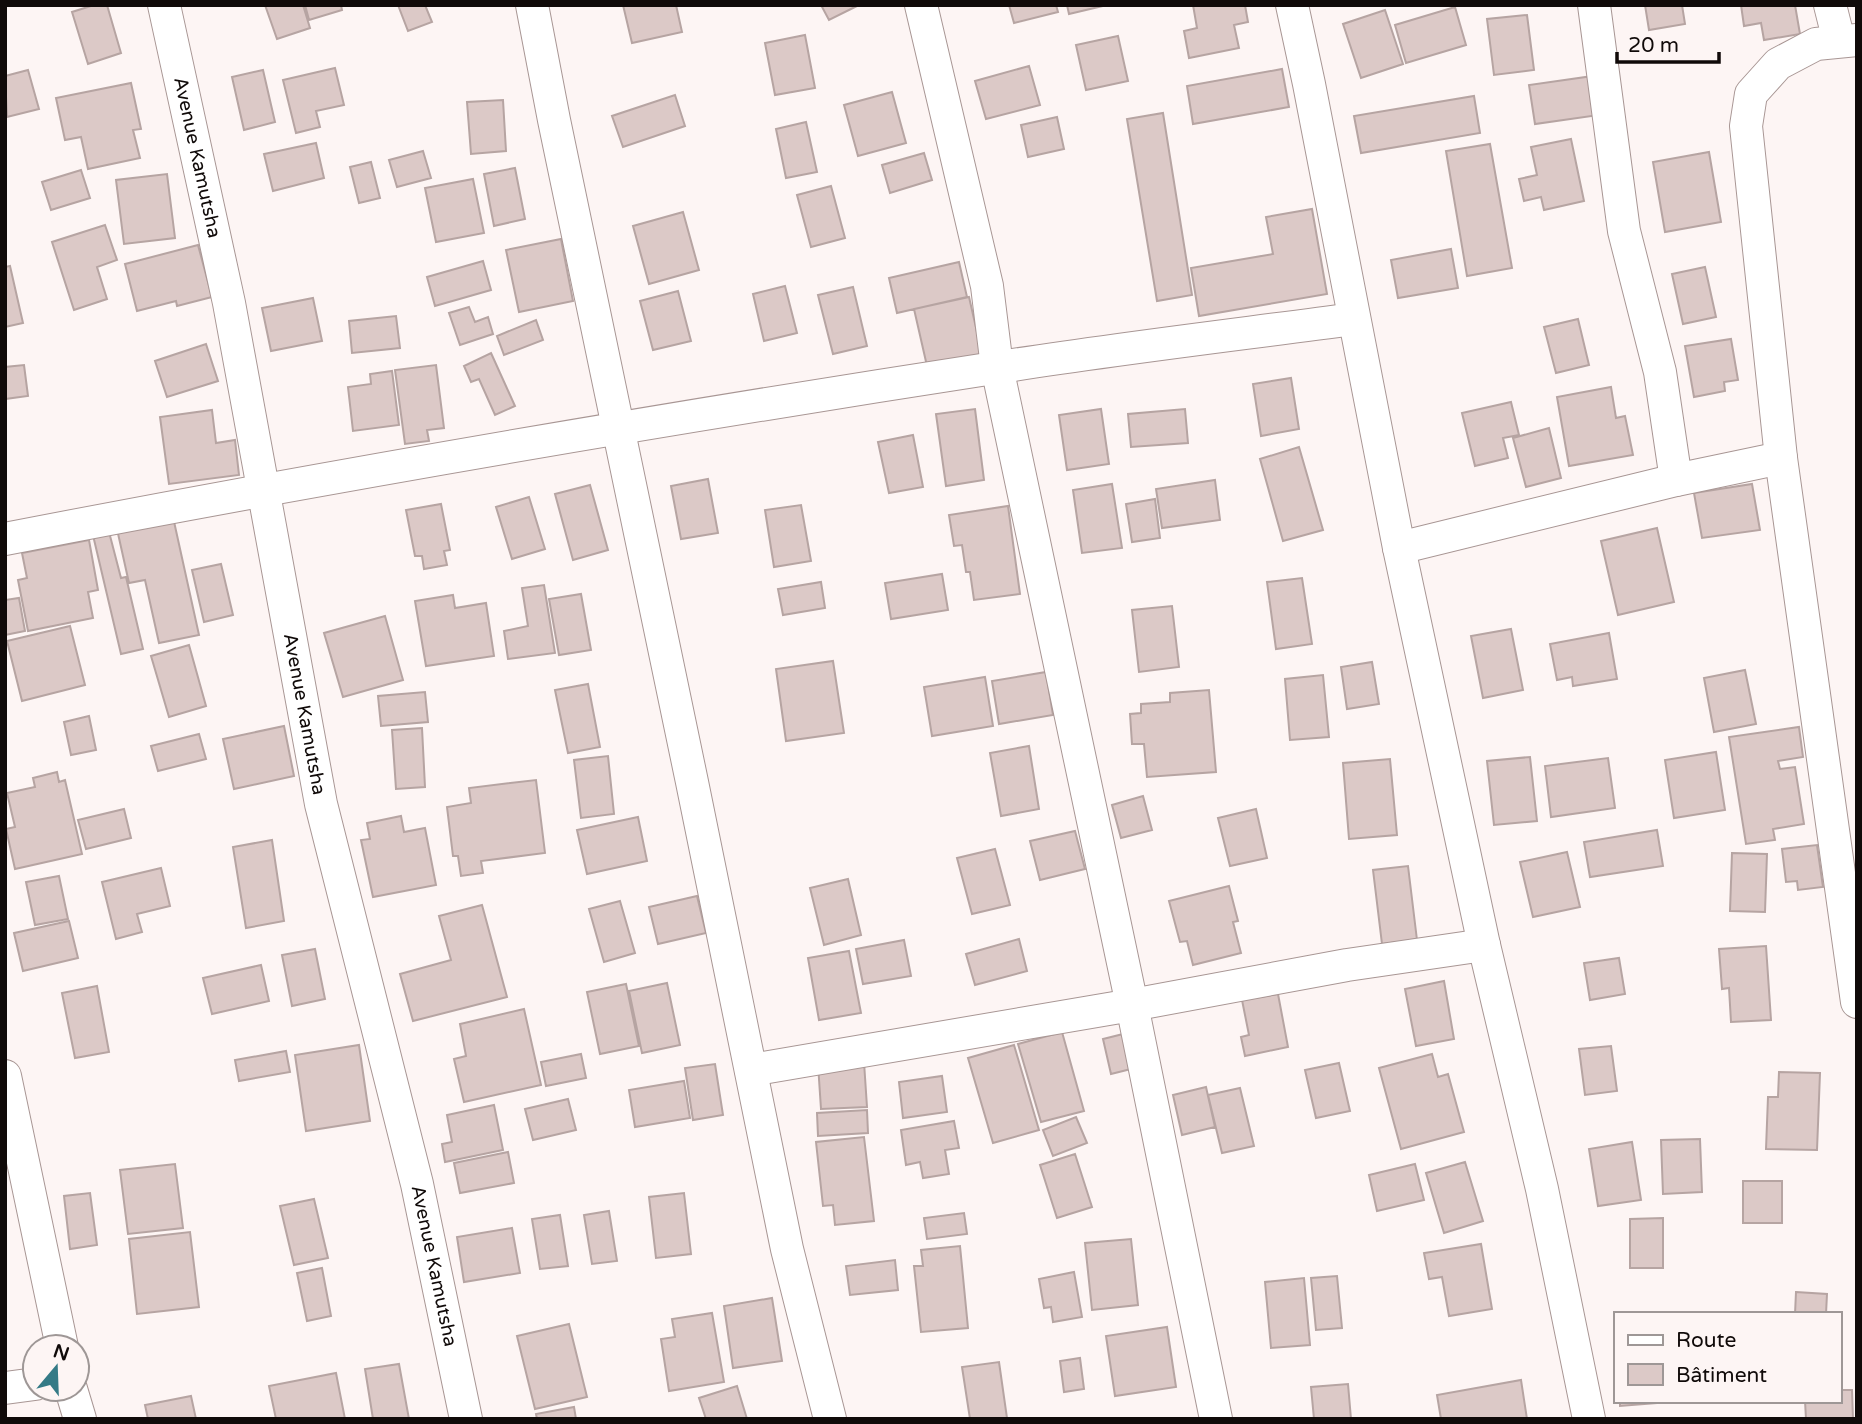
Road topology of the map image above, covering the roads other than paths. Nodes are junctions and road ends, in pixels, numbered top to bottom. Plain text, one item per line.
1 (164, 5) edge
2 (532, 5) edge
3 (921, 5) edge
4 (1292, 5) edge
5 (1594, 5) edge
6 (1830, 5) edge
7 (1848, 40) edge
8 (1354, 318) junction
9 (997, 367) junction
10 (617, 428) junction
11 (1781, 458) junction
12 (1676, 480) junction
13 (263, 489) junction
14 (5, 539) edge
15 (1399, 548) junction
16 (1484, 945) junction
17 (1857, 1002) edge
18 (1132, 1005) junction
19 (751, 1070) junction
20 (5, 1076) edge
21 (59, 1333) edge
22 (466, 1419) edge
23 (830, 1419) edge
24 (1216, 1419) edge
25 (1589, 1419) edge

1 - 13 street, Avenue Kamutsha
2 - 10 street
3 - 9 street
4 - 8 street
5 - 12 street
6 - 7 street
7 - 11 street
8 - 9 street
8 - 15 street
9 - 10 street
9 - 18 street
10 - 13 street
10 - 19 street
11 - 12 street
11 - 17 street
12 - 15 street
13 - 14 street
13 - 22 street, Avenue Kamutsha
15 - 16 street
16 - 18 street
16 - 25 street
18 - 19 street
18 - 24 street
19 - 23 street
20 - 21 street

